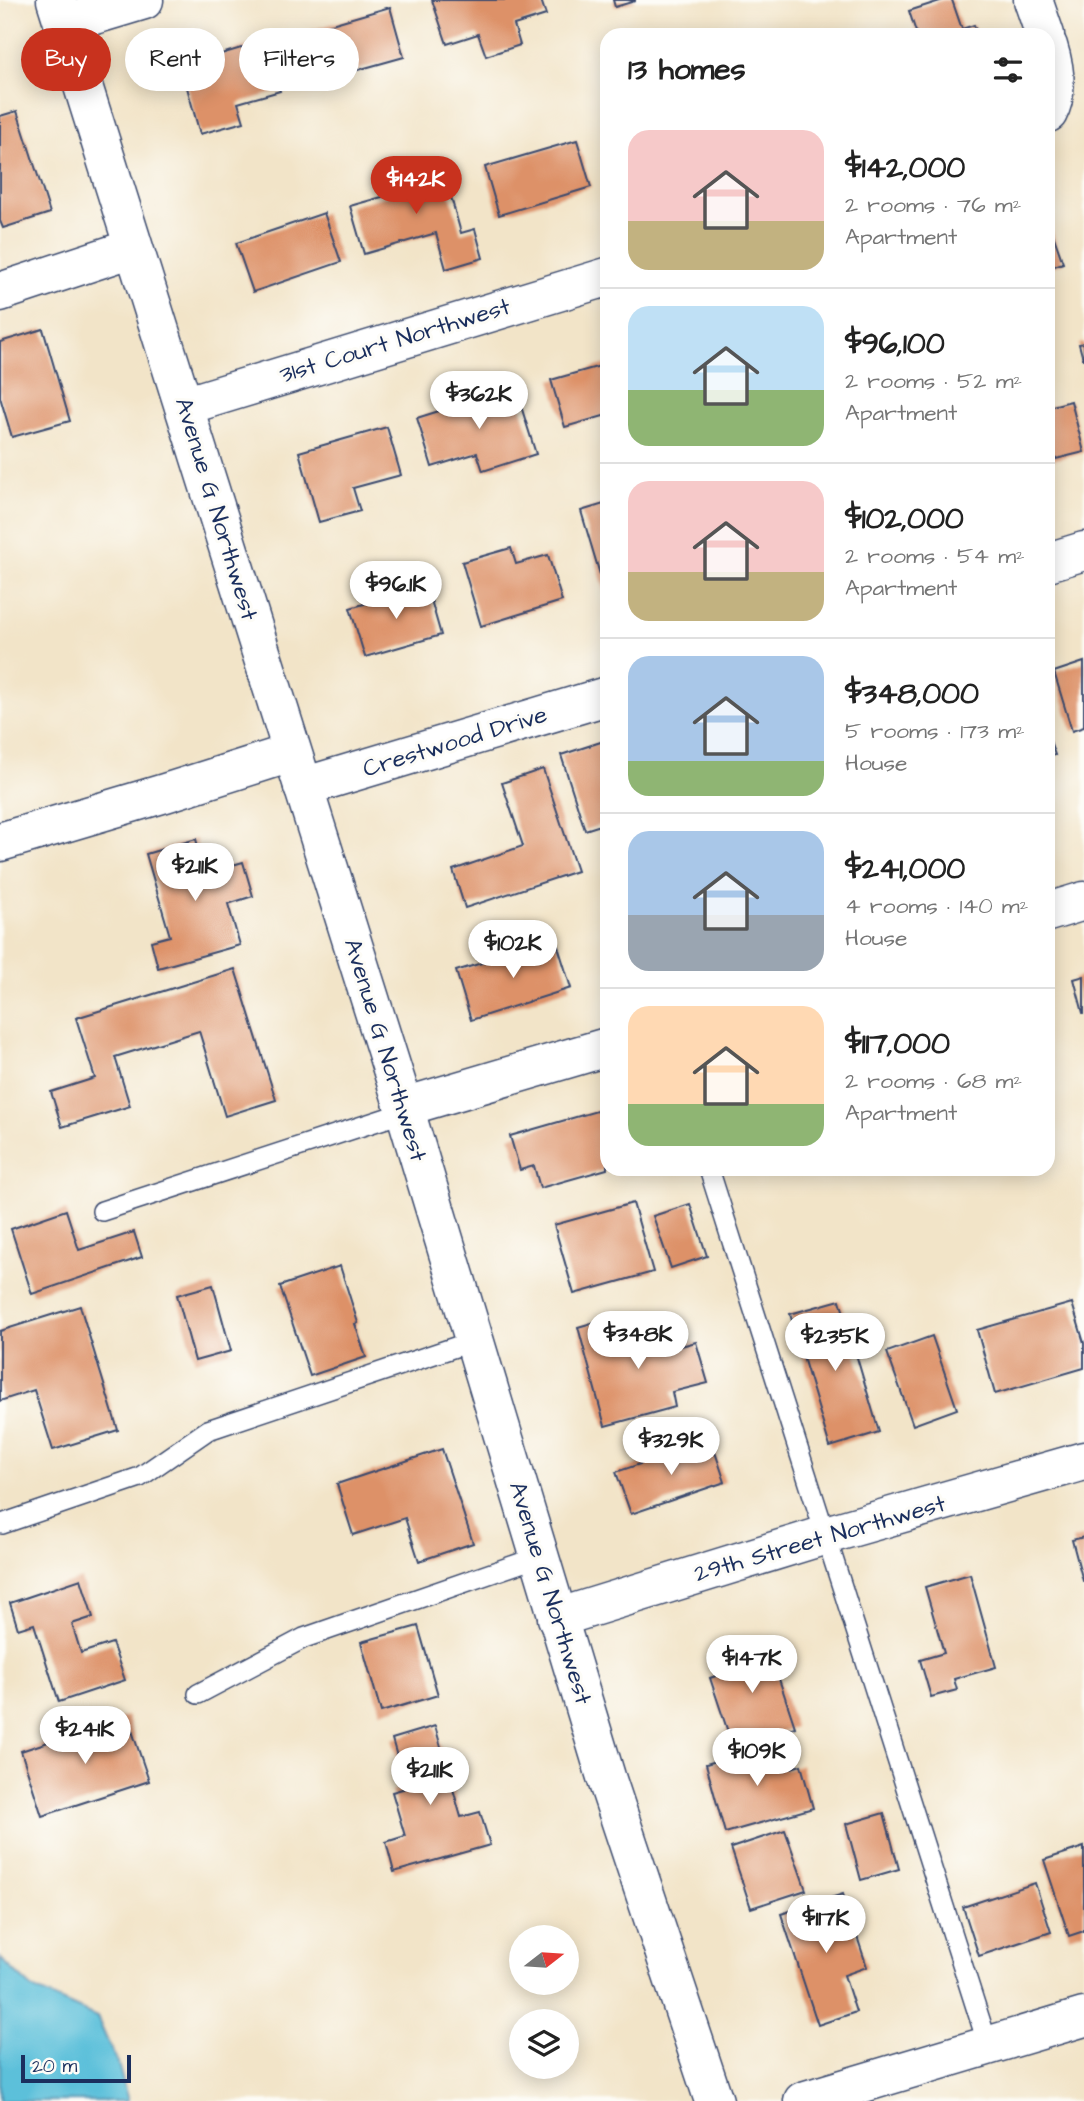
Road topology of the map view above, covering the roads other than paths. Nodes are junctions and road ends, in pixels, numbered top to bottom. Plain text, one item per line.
1 (144, 0) edge
2 (1033, 0) edge
3 (60, 12) edge
4 (1043, 28) edge
5 (133, 248) junction
6 (600, 279) edge
7 (0, 292) edge
8 (184, 406) junction
9 (1084, 551) edge
10 (1055, 560) edge
11 (600, 698) edge
12 (297, 770) junction
13 (0, 842) edge
14 (1084, 901) edge
15 (1055, 910) edge
16 (600, 1049) edge
17 (404, 1110) junction
18 (711, 1176) edge
19 (102, 1211) dead end
20 (473, 1341) junction
21 (1084, 1461) edge
22 (2, 1524) dead end
23 (826, 1535) junction
24 (538, 1556) junction
25 (557, 1618) junction
26 (198, 1694) dead end
27 (1084, 2017) edge
28 (988, 2045) junction
29 (714, 2101) edge
30 (803, 2101) edge

1 - 3 street
2 - 4 street
3 - 5 street, Avenue G Northwest
5 - 7 street
5 - 8 street, Avenue G Northwest
6 - 8 street, 31st Court Northwest
8 - 12 street, Avenue G Northwest
9 - 10 street
11 - 12 street, Crestwood Drive
12 - 13 street, Crestwood Drive
12 - 17 street, Avenue G Northwest
14 - 15 street
16 - 17 street
17 - 19 lane
17 - 20 street, Avenue G Northwest
18 - 23 lane
20 - 22 lane
20 - 24 street, Avenue G Northwest
21 - 23 street, 29th Street Northwest
23 - 25 street, 29th Street Northwest
23 - 28 lane
24 - 25 street, Avenue G Northwest
24 - 26 lane
25 - 29 street, Avenue G Northwest
27 - 28 street
28 - 30 street

